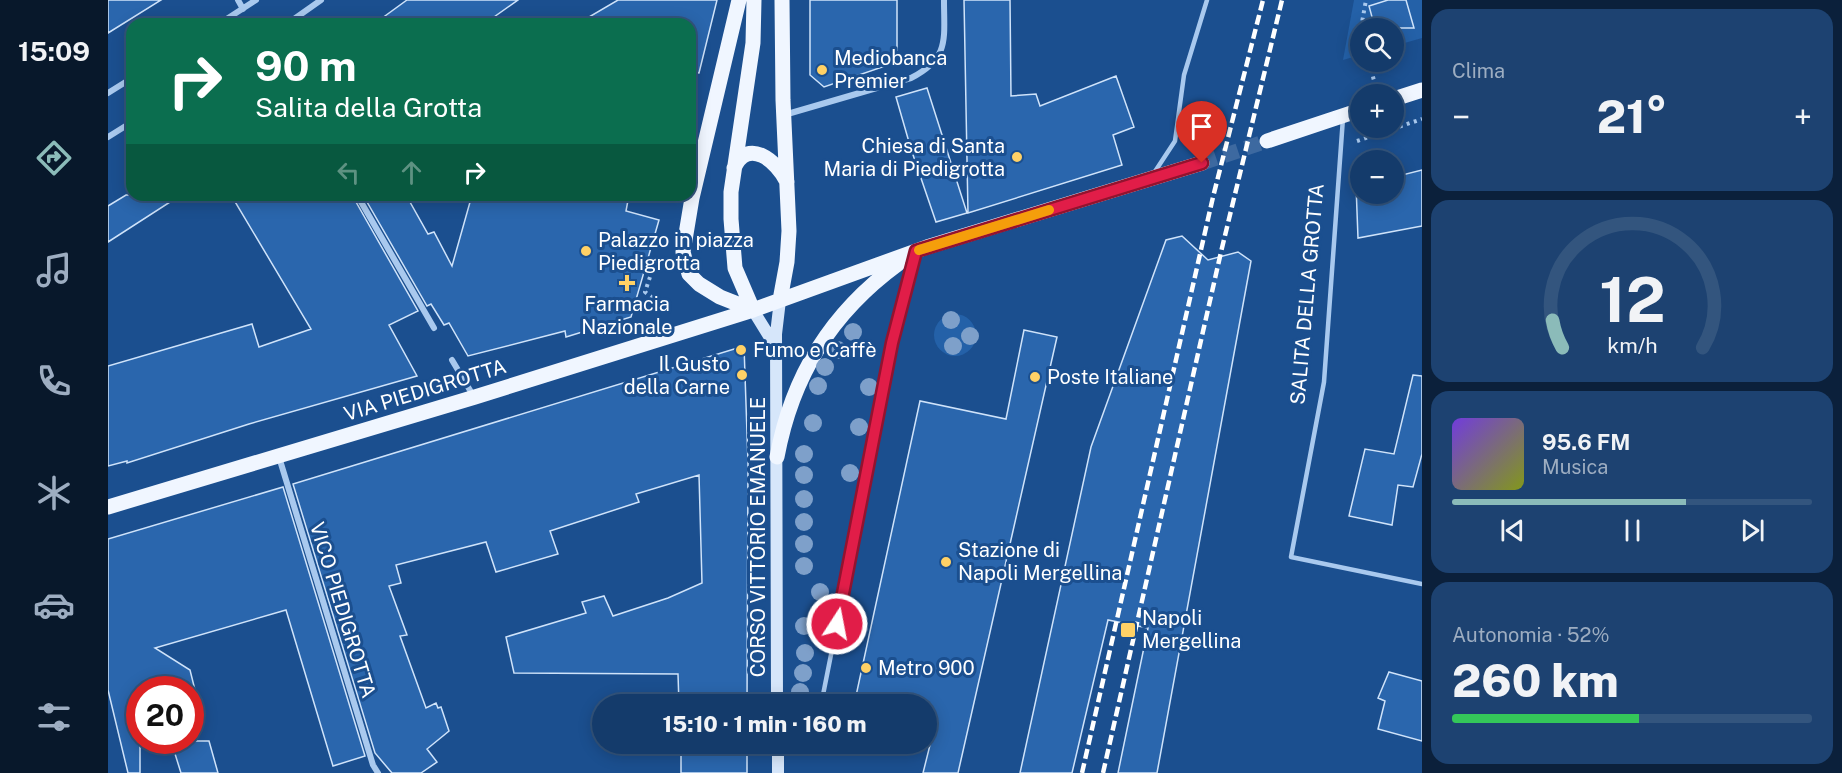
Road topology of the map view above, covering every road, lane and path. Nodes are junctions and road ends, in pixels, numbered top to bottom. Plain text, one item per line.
1 (238, 0) edge
2 (256, 0) edge
3 (321, 0) edge
4 (739, 0) edge
5 (754, 0) edge
6 (782, 0) edge
7 (944, 0) edge
8 (1207, 0) edge
9 (1366, 0) edge
10 (243, 9) junction
11 (229, 18) edge
12 (296, 18) edge
13 (1363, 18) edge
14 (126, 82) edge
15 (1422, 90) edge
16 (108, 93) edge
17 (1404, 96) edge
18 (1350, 114) edge
19 (784, 115) junction
20 (1343, 116) junction
21 (1422, 119) edge
22 (126, 126) edge
23 (108, 137) edge
24 (1266, 141) tunnel mouth
25 (1341, 146) junction
26 (1202, 163) tunnel mouth
27 (734, 168) junction
28 (1150, 180) junction
29 (696, 181) edge
30 (788, 184) junction
31 (360, 201) edge
32 (692, 201) edge
33 (922, 249) junction
34 (660, 268) dead end
35 (780, 300) junction
36 (667, 309) dead end
37 (753, 310) junction
38 (434, 328) dead end
39 (453, 360) dead end
40 (777, 369) junction
41 (475, 398) junction
42 (279, 456) junction
43 (777, 457) junction
44 (108, 507) edge
45 (1422, 584) edge
46 (777, 694) edge
47 (823, 694) edge
48 (778, 754) edge
49 (378, 773) edge
50 (778, 773) edge

1 - 10 street
2 - 10 street
3 - 12 street
4 - 29 main road
5 - 27 main road
6 - 19 main road
7 - 19 street
8 - 28 lane
9 - 13 path
10 - 11 street
14 - 16 street
15 - 17 main road
18 - 20 main road
19 - 30 main road
20 - 24 main road
20 - 25 lane, SALITA DELLA GROTTA
21 - 25 path
22 - 23 street
25 - 45 lane, SALITA DELLA GROTTA
26 - 28 main road
27 - 30 main road
27 - 37 main road
28 - 33 main road
30 - 35 main road
31 - 38 street
32 - 37 main road
33 - 35 main road, VIA PIEDIGROTTA
33 - 43 main road
33 - 47 lane
34 - 36 path
35 - 37 main road, VIA PIEDIGROTTA
35 - 40 street
37 - 40 street
37 - 41 main road, VIA PIEDIGROTTA
39 - 41 street
40 - 43 street, CORSO VITTORIO EMANUELE
41 - 42 main road, VIA PIEDIGROTTA
42 - 44 main road, VIA PIEDIGROTTA
42 - 49 street, VICO PIEDIGROTTA
43 - 46 street, CORSO VITTORIO EMANUELE
48 - 50 street

